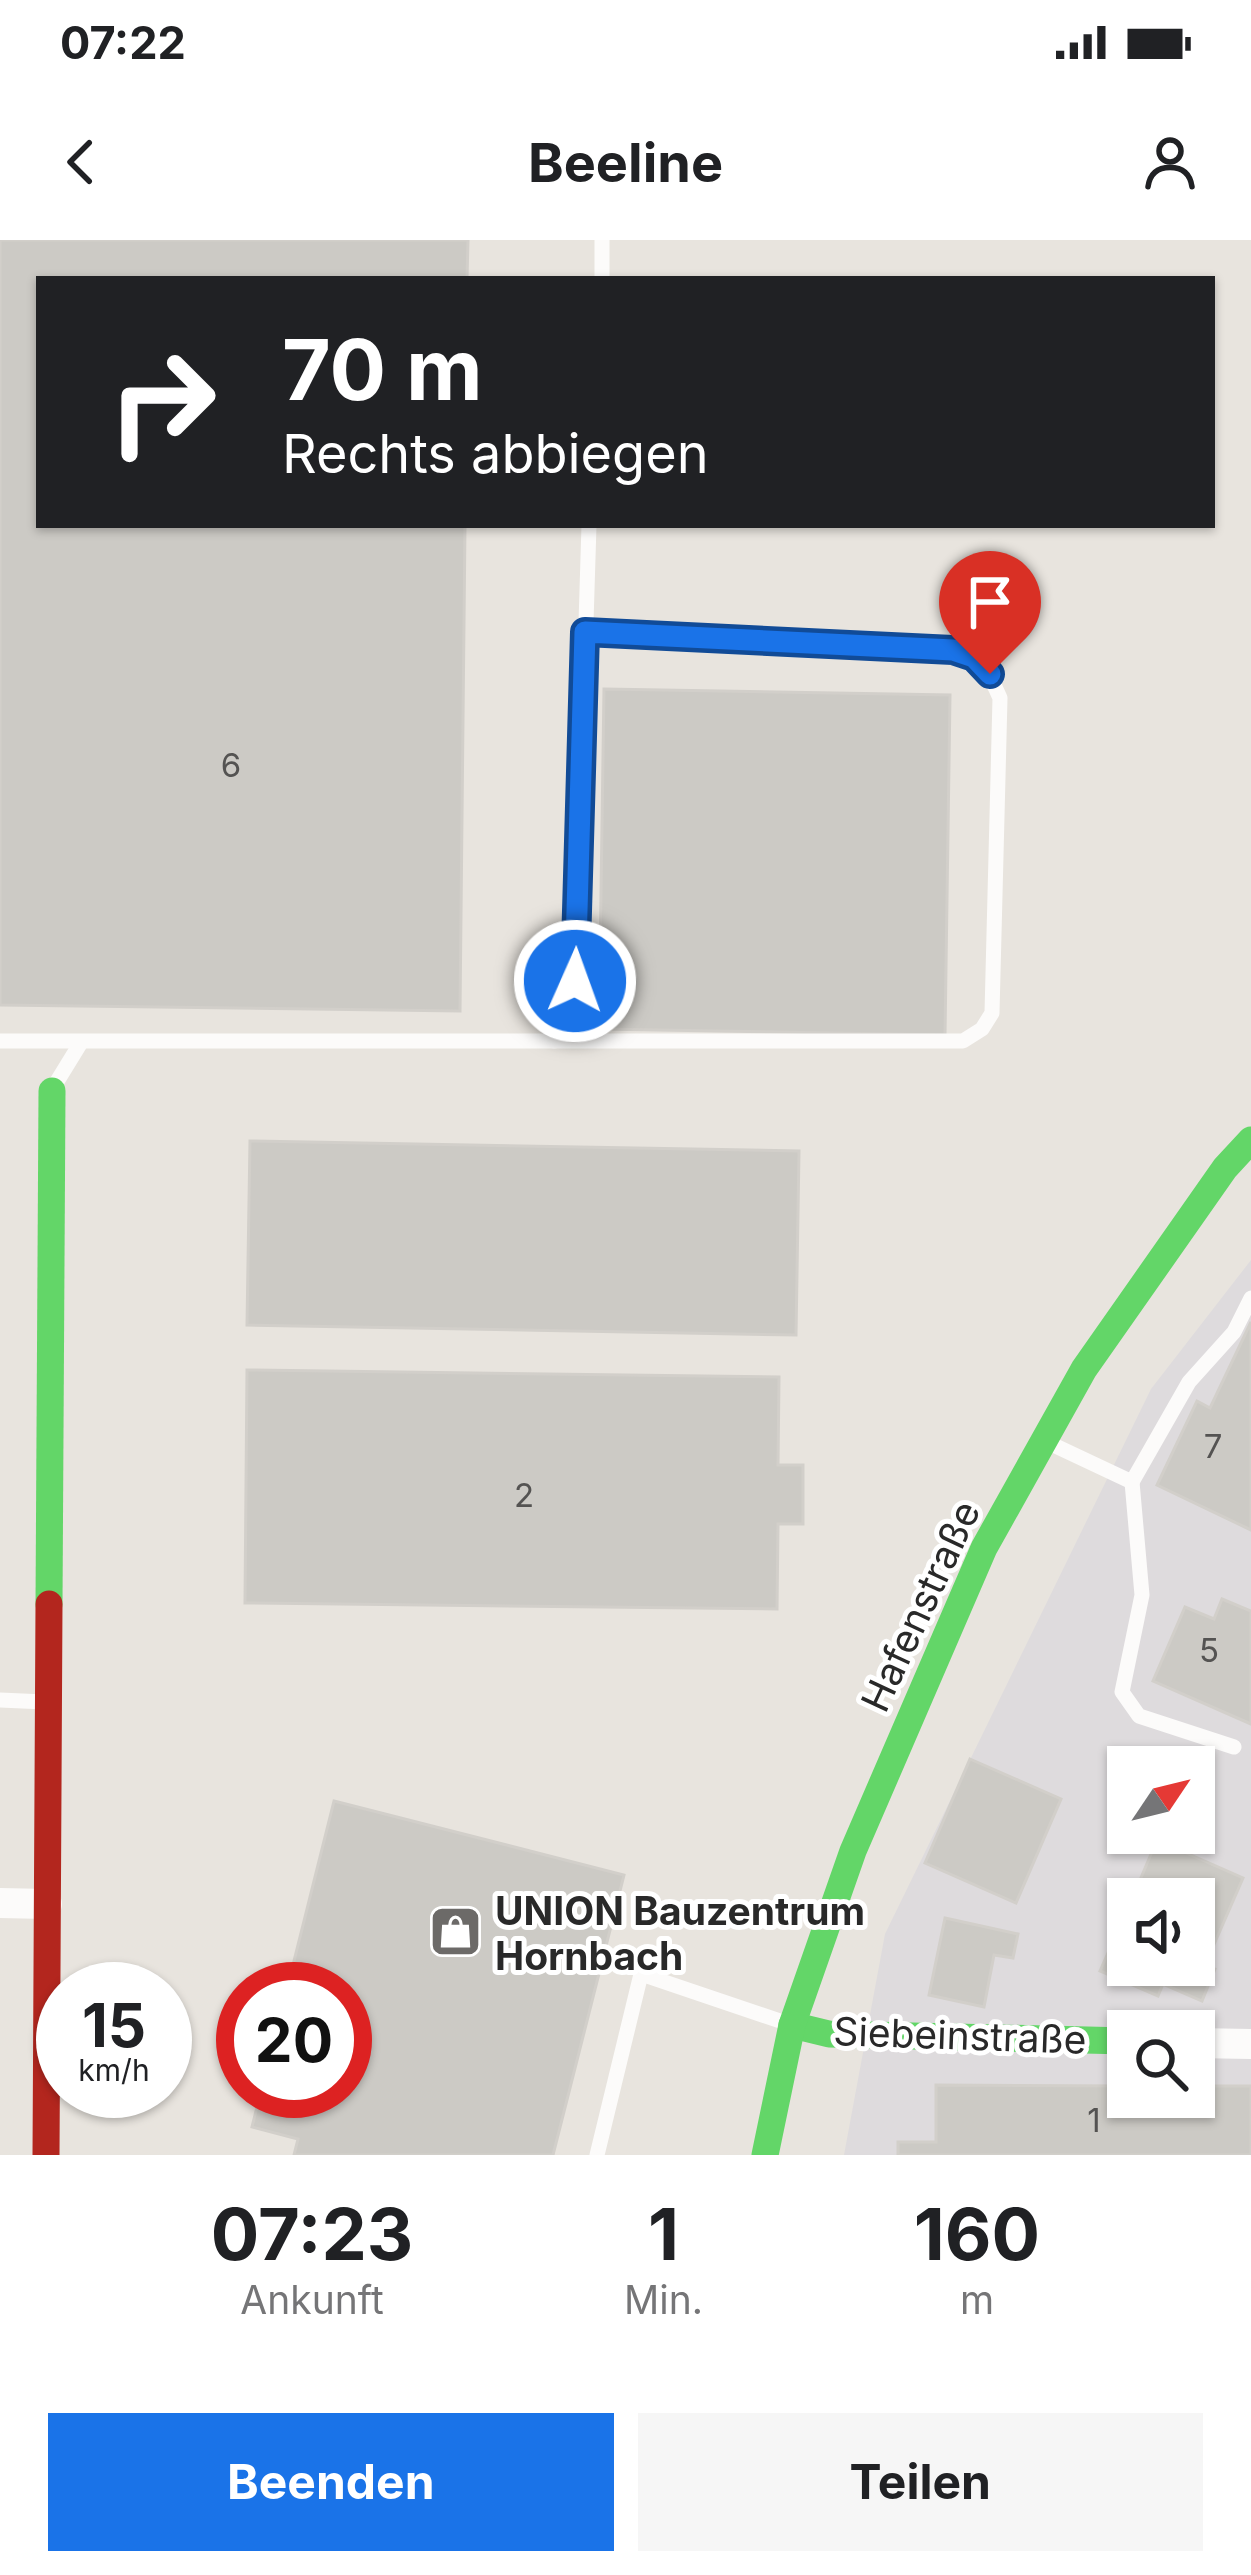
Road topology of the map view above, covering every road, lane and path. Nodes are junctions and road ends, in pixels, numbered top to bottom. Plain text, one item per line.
1 (602, 240) edge
2 (602, 276) edge
3 (589, 528) edge
4 (585, 632) junction
5 (0, 1041) edge
6 (554, 1041) junction
7 (80, 1043) junction
8 (52, 1091) joint
9 (1251, 1140) edge
10 (1251, 1298) edge
11 (1044, 1440) junction
12 (1132, 1482) junction
13 (0, 1700) edge
14 (48, 1702) junction
15 (1234, 1748) dead end
16 (0, 1903) edge
17 (47, 1904) junction
18 (792, 2025) junction
19 (1107, 2041) edge
20 (1215, 2043) edge
21 (1251, 2044) edge
22 (46, 2155) edge
23 (597, 2155) edge
24 (765, 2155) edge

1 - 2 lane
3 - 4 lane
4 - 6 lane
4 - 6 lane
5 - 7 lane
6 - 7 lane
7 - 8 lane
8 - 14 street
9 - 11 street, Hafenstraße
10 - 12 lane
11 - 12 lane
11 - 18 street, Hafenstraße
12 - 15 lane
13 - 14 lane
14 - 17 street
16 - 17 street
17 - 22 street
18 - 19 street, Siebeinstraße
18 - 23 lane
18 - 24 street, Hafenstraße
20 - 21 street

